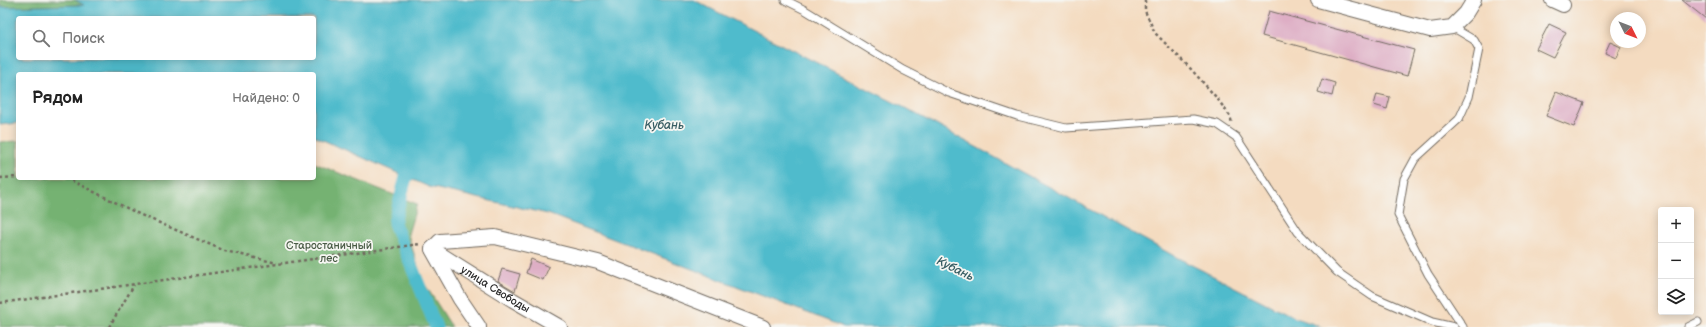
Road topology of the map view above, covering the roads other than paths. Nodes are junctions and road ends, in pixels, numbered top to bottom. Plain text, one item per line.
1 (785, 0) edge
2 (1318, 0) edge
3 (1474, 0) edge
4 (1452, 27) junction
5 (436, 245) junction
6 (1698, 322) dead end
7 (479, 327) edge
8 (560, 327) edge
9 (763, 327) edge
10 (1454, 327) edge
11 (1463, 327) edge
12 (1688, 327) edge

1 - 10 lane
2 - 4 street
3 - 4 street
4 - 11 lane
5 - 7 street
5 - 8 street, улица Свободы
5 - 9 street
6 - 12 lane

